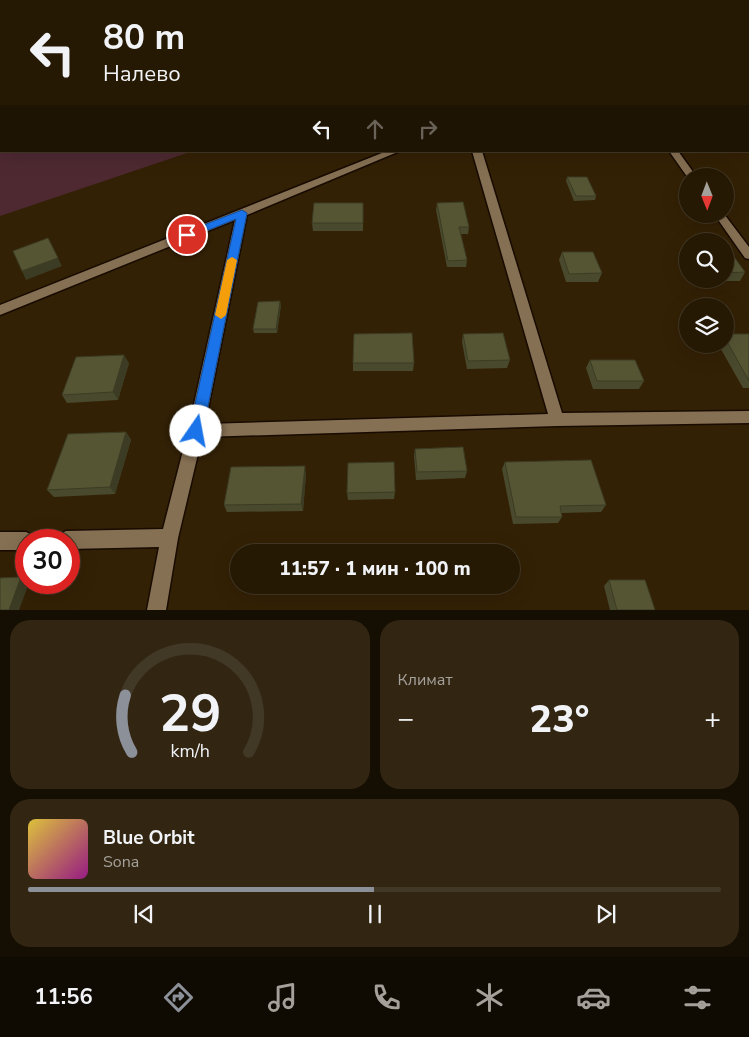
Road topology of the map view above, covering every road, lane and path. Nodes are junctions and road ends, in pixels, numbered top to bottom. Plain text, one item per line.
1 (394, 152) edge
2 (477, 152) edge
3 (674, 152) edge
4 (686, 168) edge
5 (242, 213) junction
6 (726, 223) edge
7 (749, 255) edge
8 (0, 310) edge
9 (749, 417) edge
10 (557, 420) junction
11 (196, 431) junction
12 (169, 538) junction
13 (80, 540) edge
14 (0, 541) edge
15 (15, 541) edge
16 (156, 610) edge

1 - 5 street
2 - 10 street
3 - 4 street
5 - 8 street
5 - 11 street
6 - 7 street
9 - 10 street
10 - 11 street
11 - 12 street
12 - 13 street
12 - 16 street
14 - 15 street

